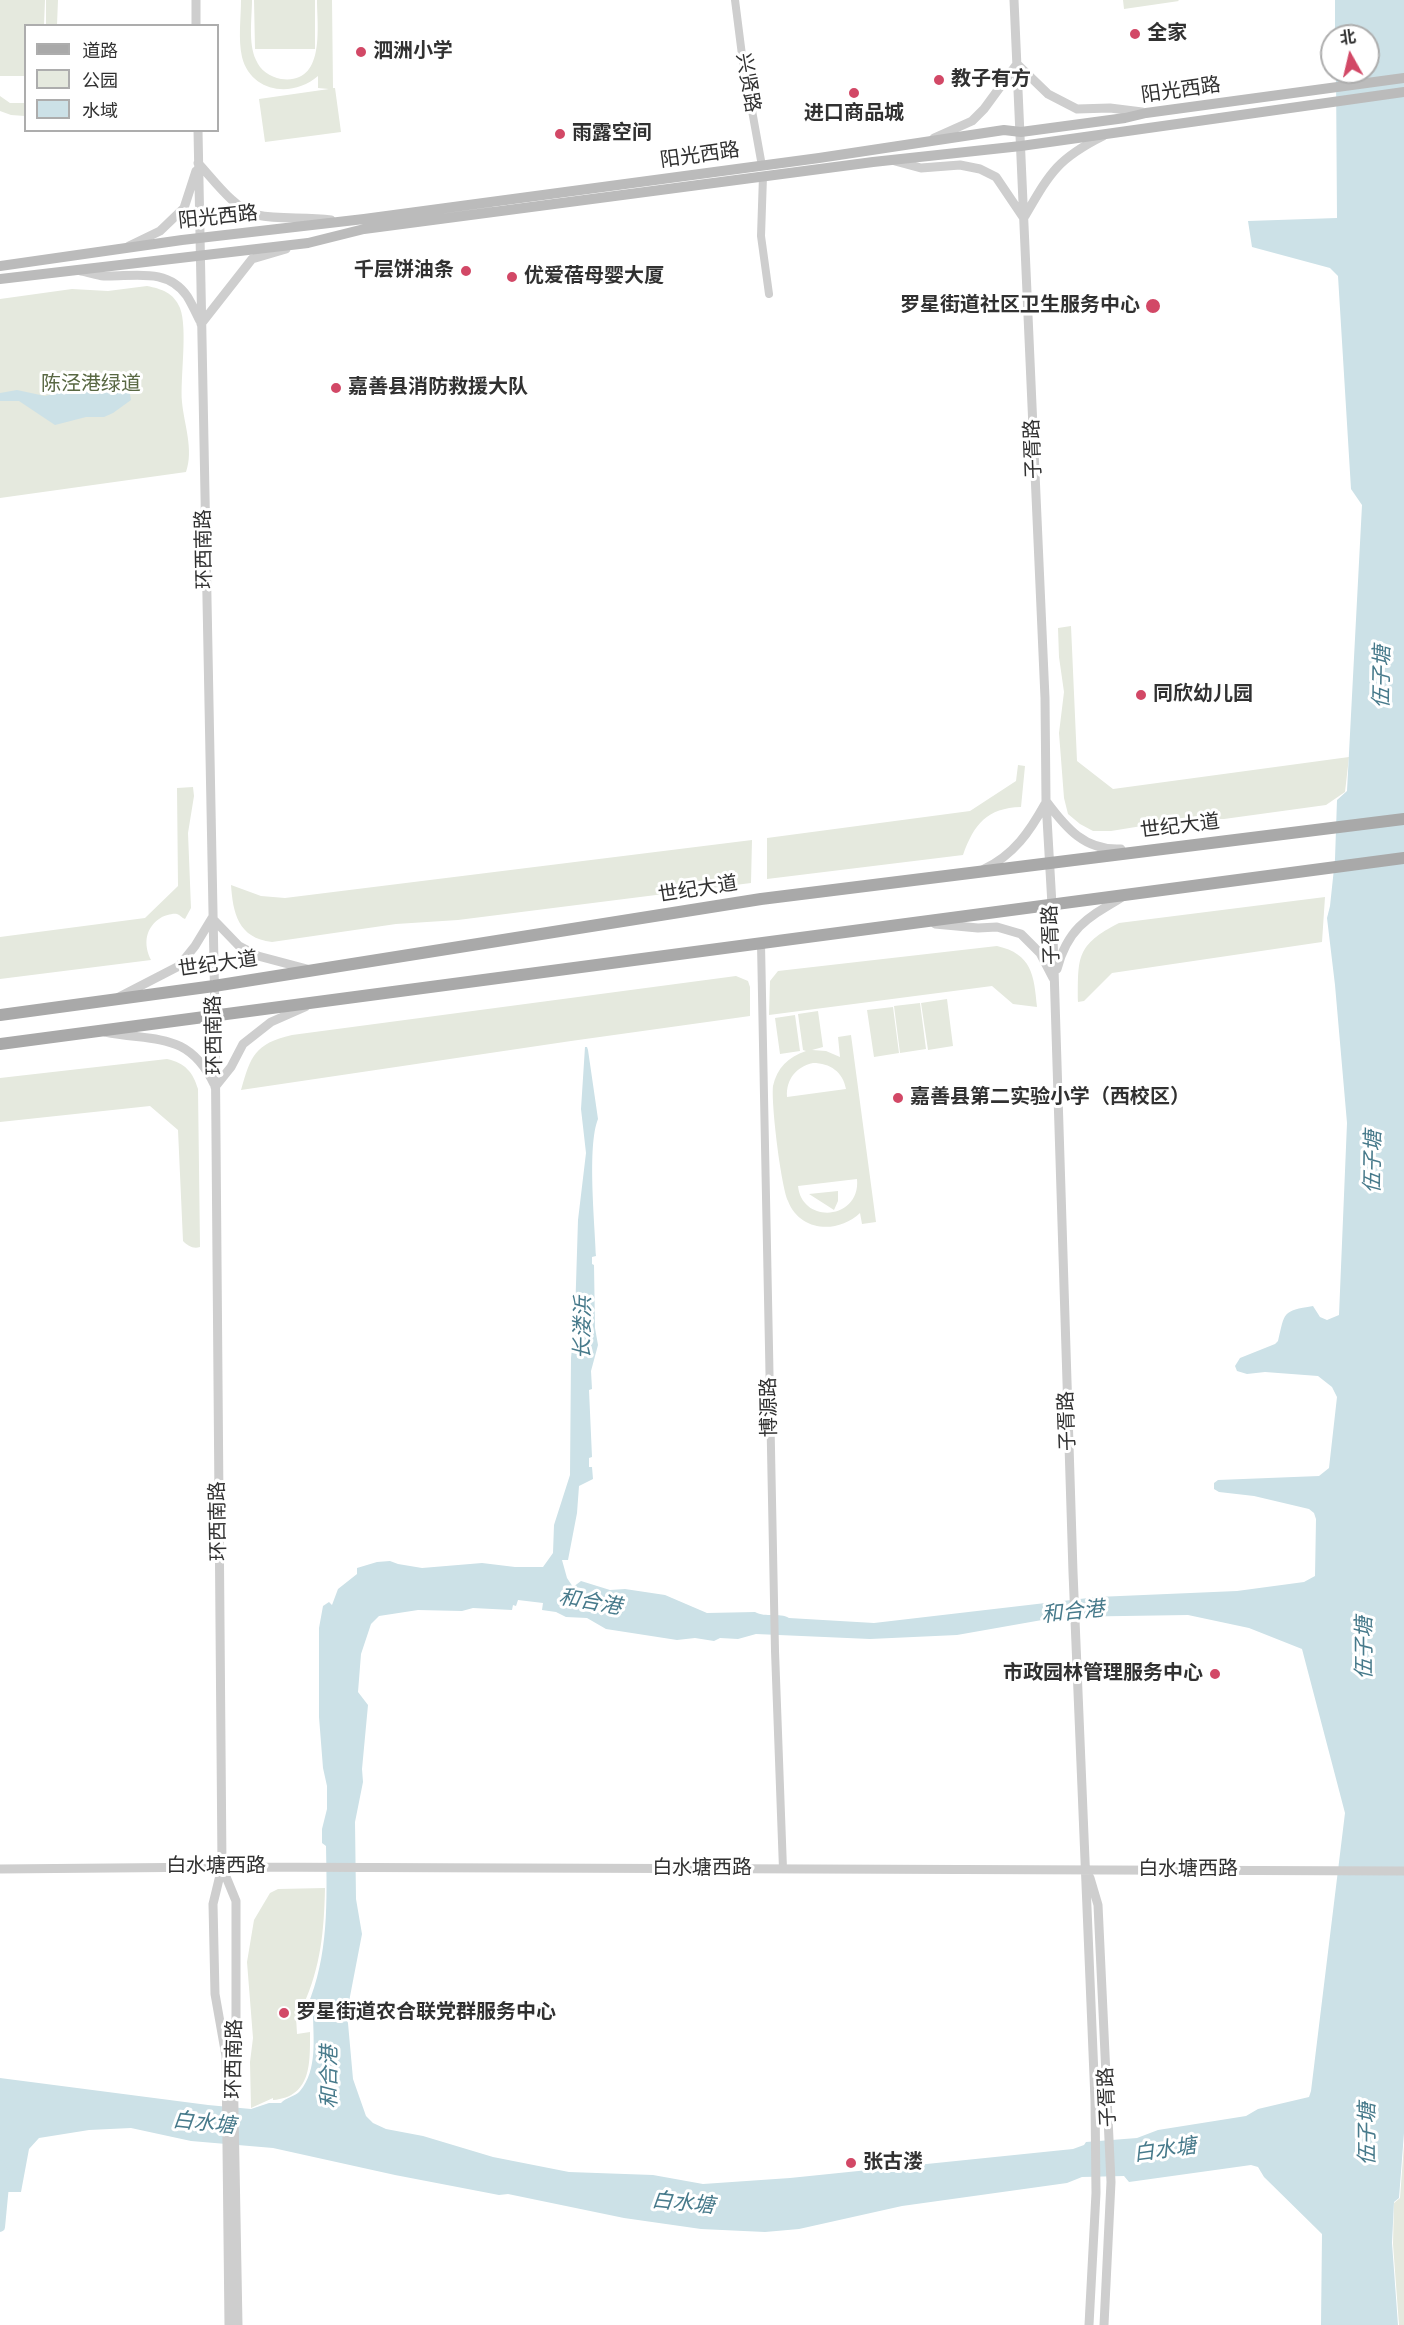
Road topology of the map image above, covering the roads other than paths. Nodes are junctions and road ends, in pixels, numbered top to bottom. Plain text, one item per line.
1 (196, 0) edge
2 (735, 0) edge
3 (1014, 0) edge
4 (196, 24) edge
5 (1017, 64) junction
6 (1404, 78) edge
7 (1404, 92) edge
8 (1146, 113) junction
9 (198, 132) edge
10 (1021, 132) junction
11 (1108, 134) junction
12 (930, 141) junction
13 (1021, 146) junction
14 (895, 160) junction
15 (198, 163) junction
16 (763, 171) junction
17 (1024, 219) junction
18 (339, 222) junction
19 (200, 239) junction
20 (308, 243) junction
21 (126, 247) junction
22 (200, 255) junction
23 (0, 266) edge
24 (76, 270) junction
25 (0, 279) edge
26 (769, 294) dead end
27 (201, 324) junction
28 (1046, 801) junction
29 (1404, 819) edge
30 (1164, 849) junction
31 (1404, 858) edge
32 (1049, 863) junction
33 (976, 872) junction
34 (1126, 896) junction
35 (1052, 905) junction
36 (212, 918) junction
37 (922, 923) junction
38 (761, 944) junction
39 (312, 970) junction
40 (1054, 980) junction
41 (214, 986) junction
42 (112, 1000) junction
43 (316, 1003) junction
44 (0, 1015) edge
45 (215, 1016) junction
46 (99, 1031) junction
47 (0, 1044) edge
48 (215, 1087) junction
49 (222, 1867) junction
50 (0, 1869) edge
51 (783, 1869) junction
52 (1087, 1870) junction
53 (1404, 1871) edge
54 (230, 2057) junction
55 (232, 2181) junction
56 (229, 2325) edge
57 (238, 2325) edge
58 (1089, 2325) edge
59 (1104, 2325) edge

1 - 4 street
2 - 16 street, 兴贤路
3 - 5 street, 子胥路
5 - 8 street
5 - 10 street, 子胥路
5 - 12 street
6 - 8 main road, 阳光西路
7 - 11 main road, 阳光西路
8 - 10 main road, 阳光西路
9 - 15 street, 环西南路
10 - 12 main road, 阳光西路
10 - 13 street, 子胥路
11 - 13 main road, 阳光西路
11 - 17 street
12 - 16 main road, 阳光西路
13 - 14 main road, 阳光西路
13 - 17 street, 子胥路
14 - 16 main road, 阳光西路
14 - 17 street
15 - 18 street
15 - 19 street, 环西南路
15 - 21 street
16 - 18 main road, 阳光西路
16 - 20 main road, 阳光西路
16 - 26 street, 兴贤路
17 - 28 street, 子胥路
18 - 19 main road, 阳光西路
19 - 21 main road, 阳光西路
19 - 22 street, 环西南路
20 - 22 main road, 阳光西路
20 - 27 street
21 - 23 main road, 阳光西路
22 - 24 main road, 阳光西路
22 - 27 street, 环西南路
24 - 25 main road, 阳光西路
24 - 27 street
27 - 36 street, 环西南路
28 - 30 street
28 - 32 street, 子胥路
28 - 33 street
29 - 30 main road, 世纪大道
30 - 32 main road, 世纪大道
31 - 34 main road
32 - 33 main road, 世纪大道
32 - 35 street, 子胥路
33 - 39 main road, 世纪大道
34 - 35 main road
34 - 40 street
35 - 37 main road
35 - 40 street, 子胥路
36 - 39 street
36 - 41 street, 环西南路
36 - 42 street
37 - 38 main road
37 - 40 street
38 - 43 main road
38 - 51 street, 博源路
39 - 41 main road, 世纪大道
40 - 52 street, 子胥路
41 - 42 main road, 世纪大道
41 - 45 street, 环西南路
42 - 44 main road, 世纪大道
43 - 45 main road
43 - 48 street
45 - 46 main road
45 - 48 street, 环西南路
46 - 47 main road
46 - 48 street
48 - 49 street, 环西南路
49 - 50 street, 白水塘西路
49 - 51 street, 白水塘西路
49 - 54 street, 环西南路
49 - 54 street, 环西南路
51 - 52 street, 白水塘西路
52 - 53 street, 白水塘西路
52 - 58 street, 子胥路
52 - 59 street, 子胥路
54 - 55 street, 环西南路
55 - 56 street, 环西南路
55 - 57 street, 环西南路

